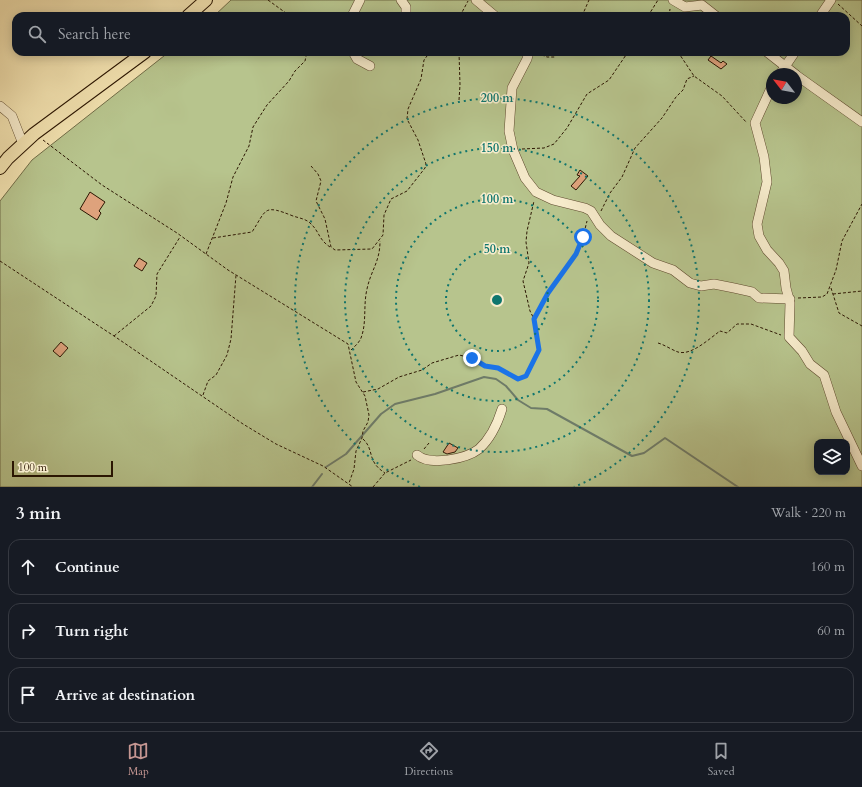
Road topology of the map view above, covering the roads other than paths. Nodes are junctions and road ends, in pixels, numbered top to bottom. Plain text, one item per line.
1 (206, 0) edge
2 (360, 0) edge
3 (401, 0) edge
4 (476, 0) edge
5 (673, 0) edge
6 (834, 2) edge
7 (192, 12) edge
8 (354, 12) edge
9 (406, 12) edge
10 (491, 12) edge
11 (711, 12) edge
12 (824, 12) edge
13 (140, 56) edge
14 (356, 56) edge
15 (528, 56) edge
16 (770, 56) edge
17 (792, 56) edge
18 (370, 66) dead end
19 (780, 68) edge
20 (783, 68) edge
21 (802, 78) edge
22 (766, 98) edge
23 (0, 106) edge
24 (862, 122) edge
25 (23, 144) junction
26 (0, 168) edge
27 (790, 300) junction
28 (502, 409) dead end
29 (417, 455) road end
30 (862, 466) edge

1 - 7 main road
2 - 8 street
3 - 9 street
4 - 10 street
5 - 11 street
6 - 12 street
13 - 25 main road
14 - 18 street
15 - 27 street
16 - 19 street
17 - 20 street
21 - 24 street
22 - 27 street
23 - 25 street
25 - 26 main road
27 - 30 street
28 - 29 street

